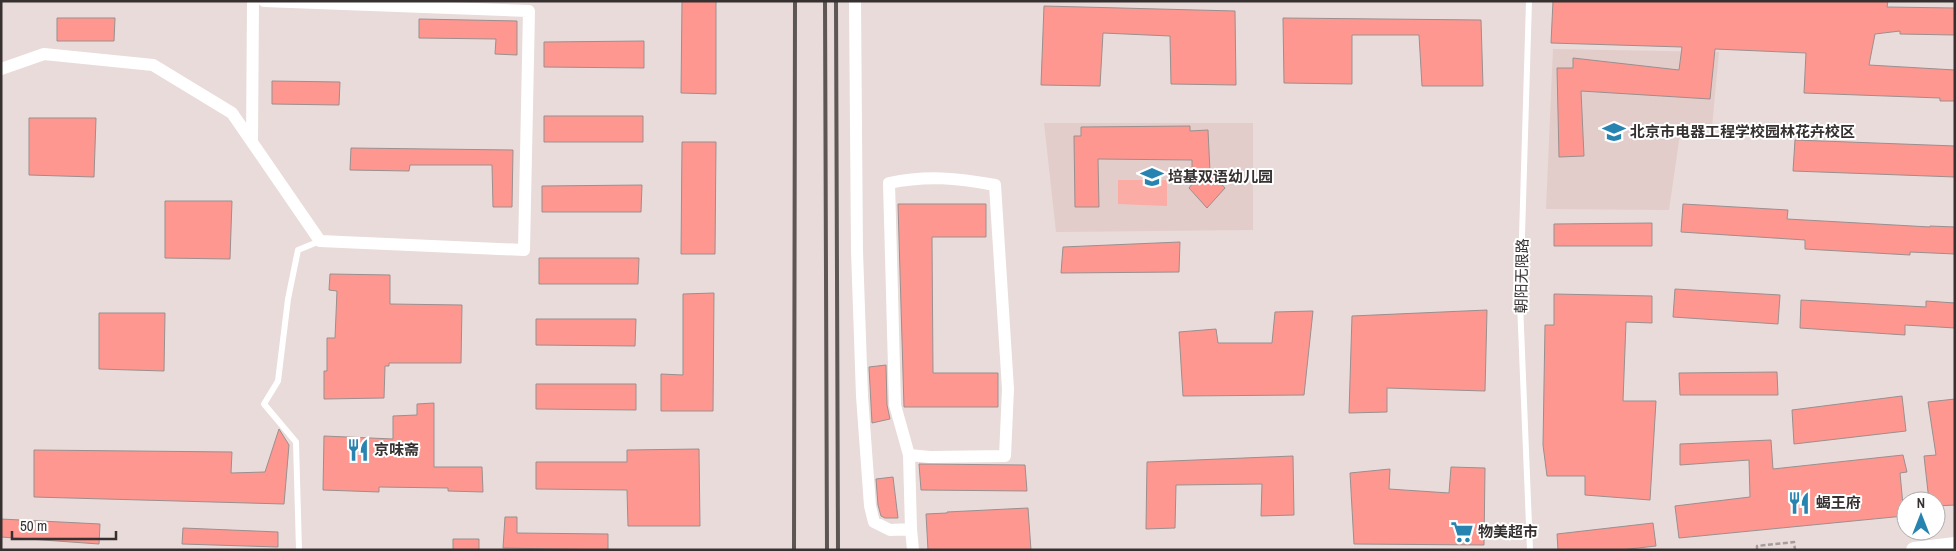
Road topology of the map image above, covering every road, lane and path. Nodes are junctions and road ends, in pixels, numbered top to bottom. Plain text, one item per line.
1 (253, 1) edge
2 (264, 1) edge
3 (855, 1) edge
4 (1529, 1) edge
5 (1, 70) edge
6 (252, 142) junction
7 (320, 240) junction
8 (909, 455) junction
9 (911, 529) junction
10 (1955, 545) edge
11 (299, 550) edge
12 (912, 550) edge
13 (1530, 550) edge
14 (1757, 550) edge
15 (1794, 550) edge
16 (1914, 550) edge

1 - 6 street
2 - 7 street
3 - 9 street
4 - 13 lane, 朝阳无限路
5 - 6 street
6 - 7 street
7 - 11 lane
8 - 8 street
8 - 9 street
9 - 12 street
10 - 16 street
14 - 15 path

